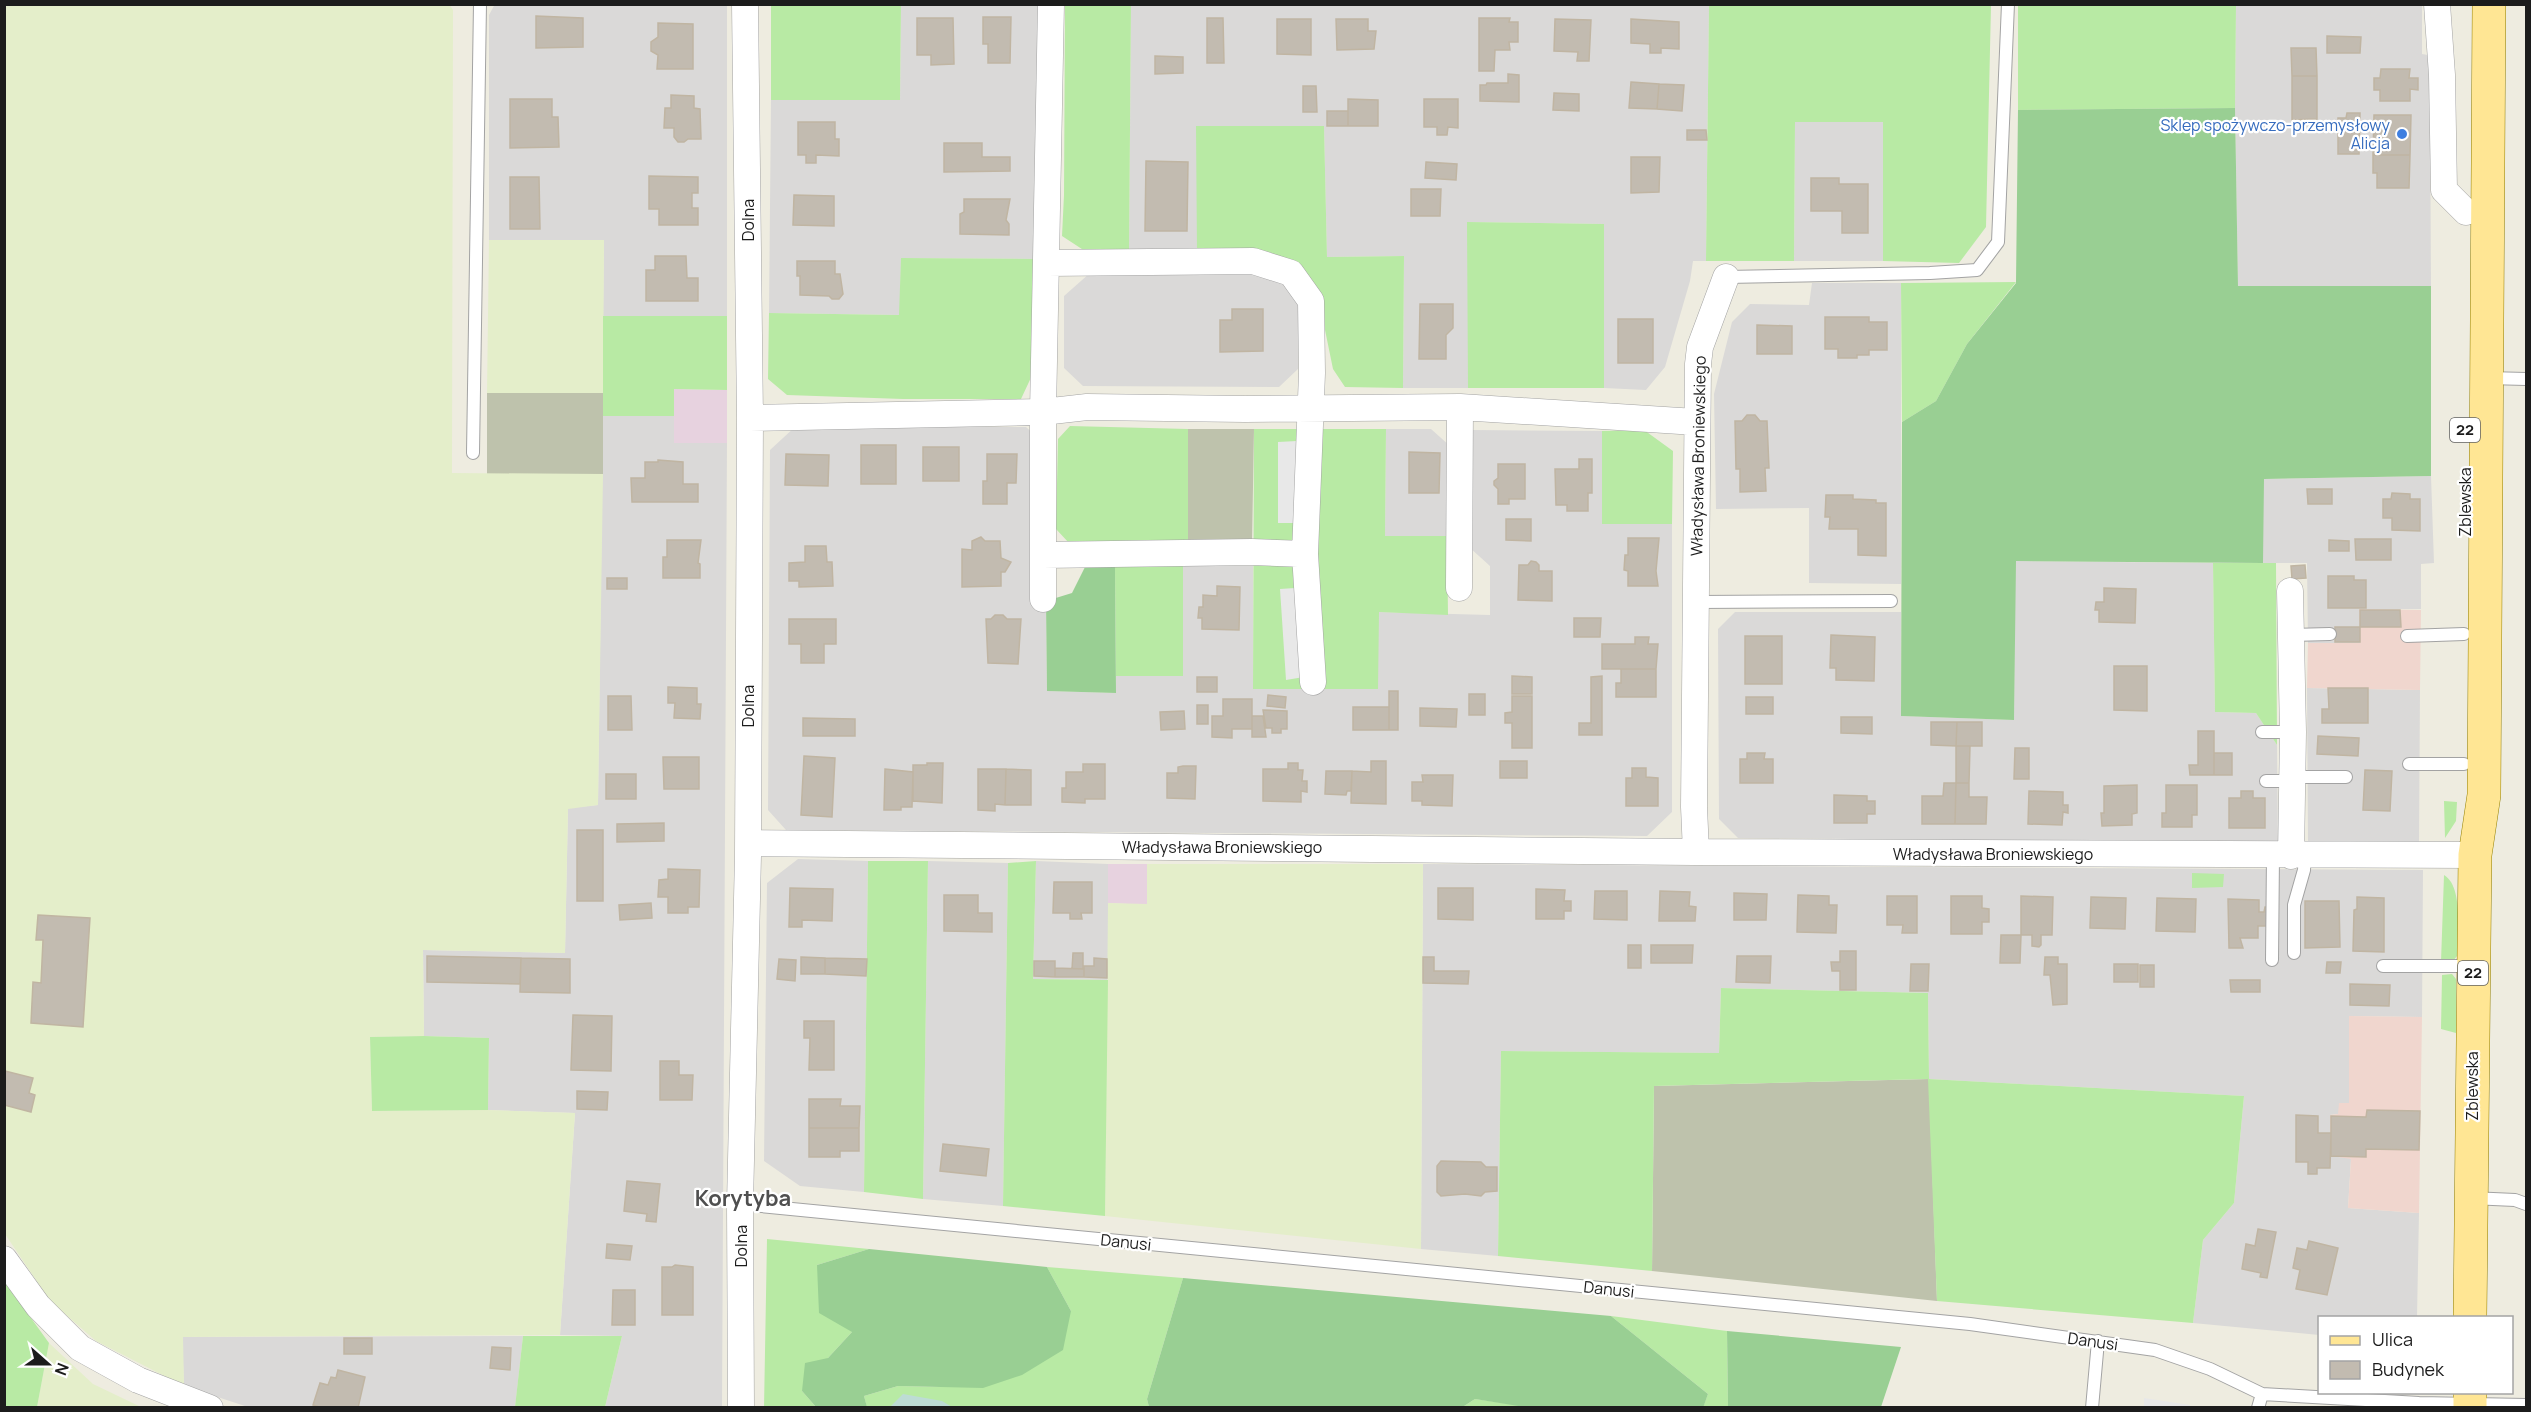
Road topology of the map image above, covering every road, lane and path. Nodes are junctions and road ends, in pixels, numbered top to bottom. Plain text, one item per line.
1 (480, 4) edge
2 (745, 4) edge
3 (1051, 4) edge
4 (2008, 4) edge
5 (2437, 4) edge
6 (2467, 4) edge
7 (2489, 4) edge
8 (2466, 212) junction
9 (1047, 263) junction
10 (1726, 277) joint
11 (2486, 378) junction
12 (2526, 380) edge
13 (1460, 407) junction
14 (1310, 409) junction
15 (1043, 412) junction
16 (750, 418) junction
17 (1696, 422) junction
18 (472, 453) dead end
19 (1305, 554) junction
20 (1043, 555) junction
21 (1459, 588) dead end
22 (2290, 591) dead end
23 (1043, 599) dead end
24 (1890, 601) dead end
25 (1696, 602) junction
26 (2330, 634) dead end
27 (2464, 634) junction
28 (2291, 635) junction
29 (2407, 636) dead end
30 (1313, 682) dead end
31 (2262, 732) dead end
32 (2293, 732) junction
33 (2409, 764) dead end
34 (2464, 764) junction
35 (2346, 777) dead end
36 (2292, 779) junction
37 (2266, 781) dead end
38 (747, 843) junction
39 (1696, 852) junction
40 (2290, 855) junction
41 (2475, 855) junction
42 (2294, 953) dead end
43 (2272, 960) dead end
44 (2383, 966) dead end
45 (2473, 966) junction
46 (2471, 1198) junction
47 (741, 1204) junction
48 (2526, 1204) edge
49 (4, 1259) edge
50 (2470, 1316) edge
51 (2098, 1341) junction
52 (2262, 1394) junction
53 (2470, 1402) edge
54 (2526, 1405) edge
55 (210, 1407) edge
56 (741, 1407) edge
57 (2092, 1407) edge
58 (2258, 1407) edge

1 - 18 lane
2 - 16 street, Dolna
3 - 9 street
4 - 10 lane
5 - 8 street
6 - 8 main road, Zblewska / 22
7 - 11 main road, Zblewska / 22
8 - 27 main road, Zblewska / 22
9 - 14 street
9 - 15 street
10 - 17 street, Władysława Broniewskiego
11 - 12 lane
11 - 41 main road, Zblewska / 22
13 - 14 street
13 - 17 street
13 - 21 street
14 - 15 street
14 - 19 street
15 - 16 street
15 - 20 street
16 - 38 street, Dolna
17 - 25 street, Władysława Broniewskiego
19 - 20 street
19 - 30 street
20 - 23 street
22 - 28 street
24 - 25 lane
25 - 39 street, Władysława Broniewskiego
26 - 28 lane
27 - 29 lane
27 - 34 main road, Zblewska / 22
28 - 32 street
31 - 32 lane
32 - 36 street
33 - 34 lane
34 - 41 main road, Zblewska / 22
35 - 36 lane
36 - 37 lane
36 - 40 street
38 - 39 street, Władysława Broniewskiego
38 - 47 street, Dolna
39 - 40 street, Władysława Broniewskiego
40 - 41 street, Władysława Broniewskiego
40 - 42 lane
40 - 43 lane
41 - 45 main road, Zblewska / 22
44 - 45 lane
45 - 46 main road, Zblewska / 22
46 - 48 lane
46 - 50 main road, Zblewska / 22
47 - 51 lane, Danusi
47 - 56 street, Dolna
49 - 55 street
51 - 52 lane, Danusi
51 - 57 lane
52 - 53 lane, Danusi
52 - 58 lane
53 - 54 lane, Danusi

